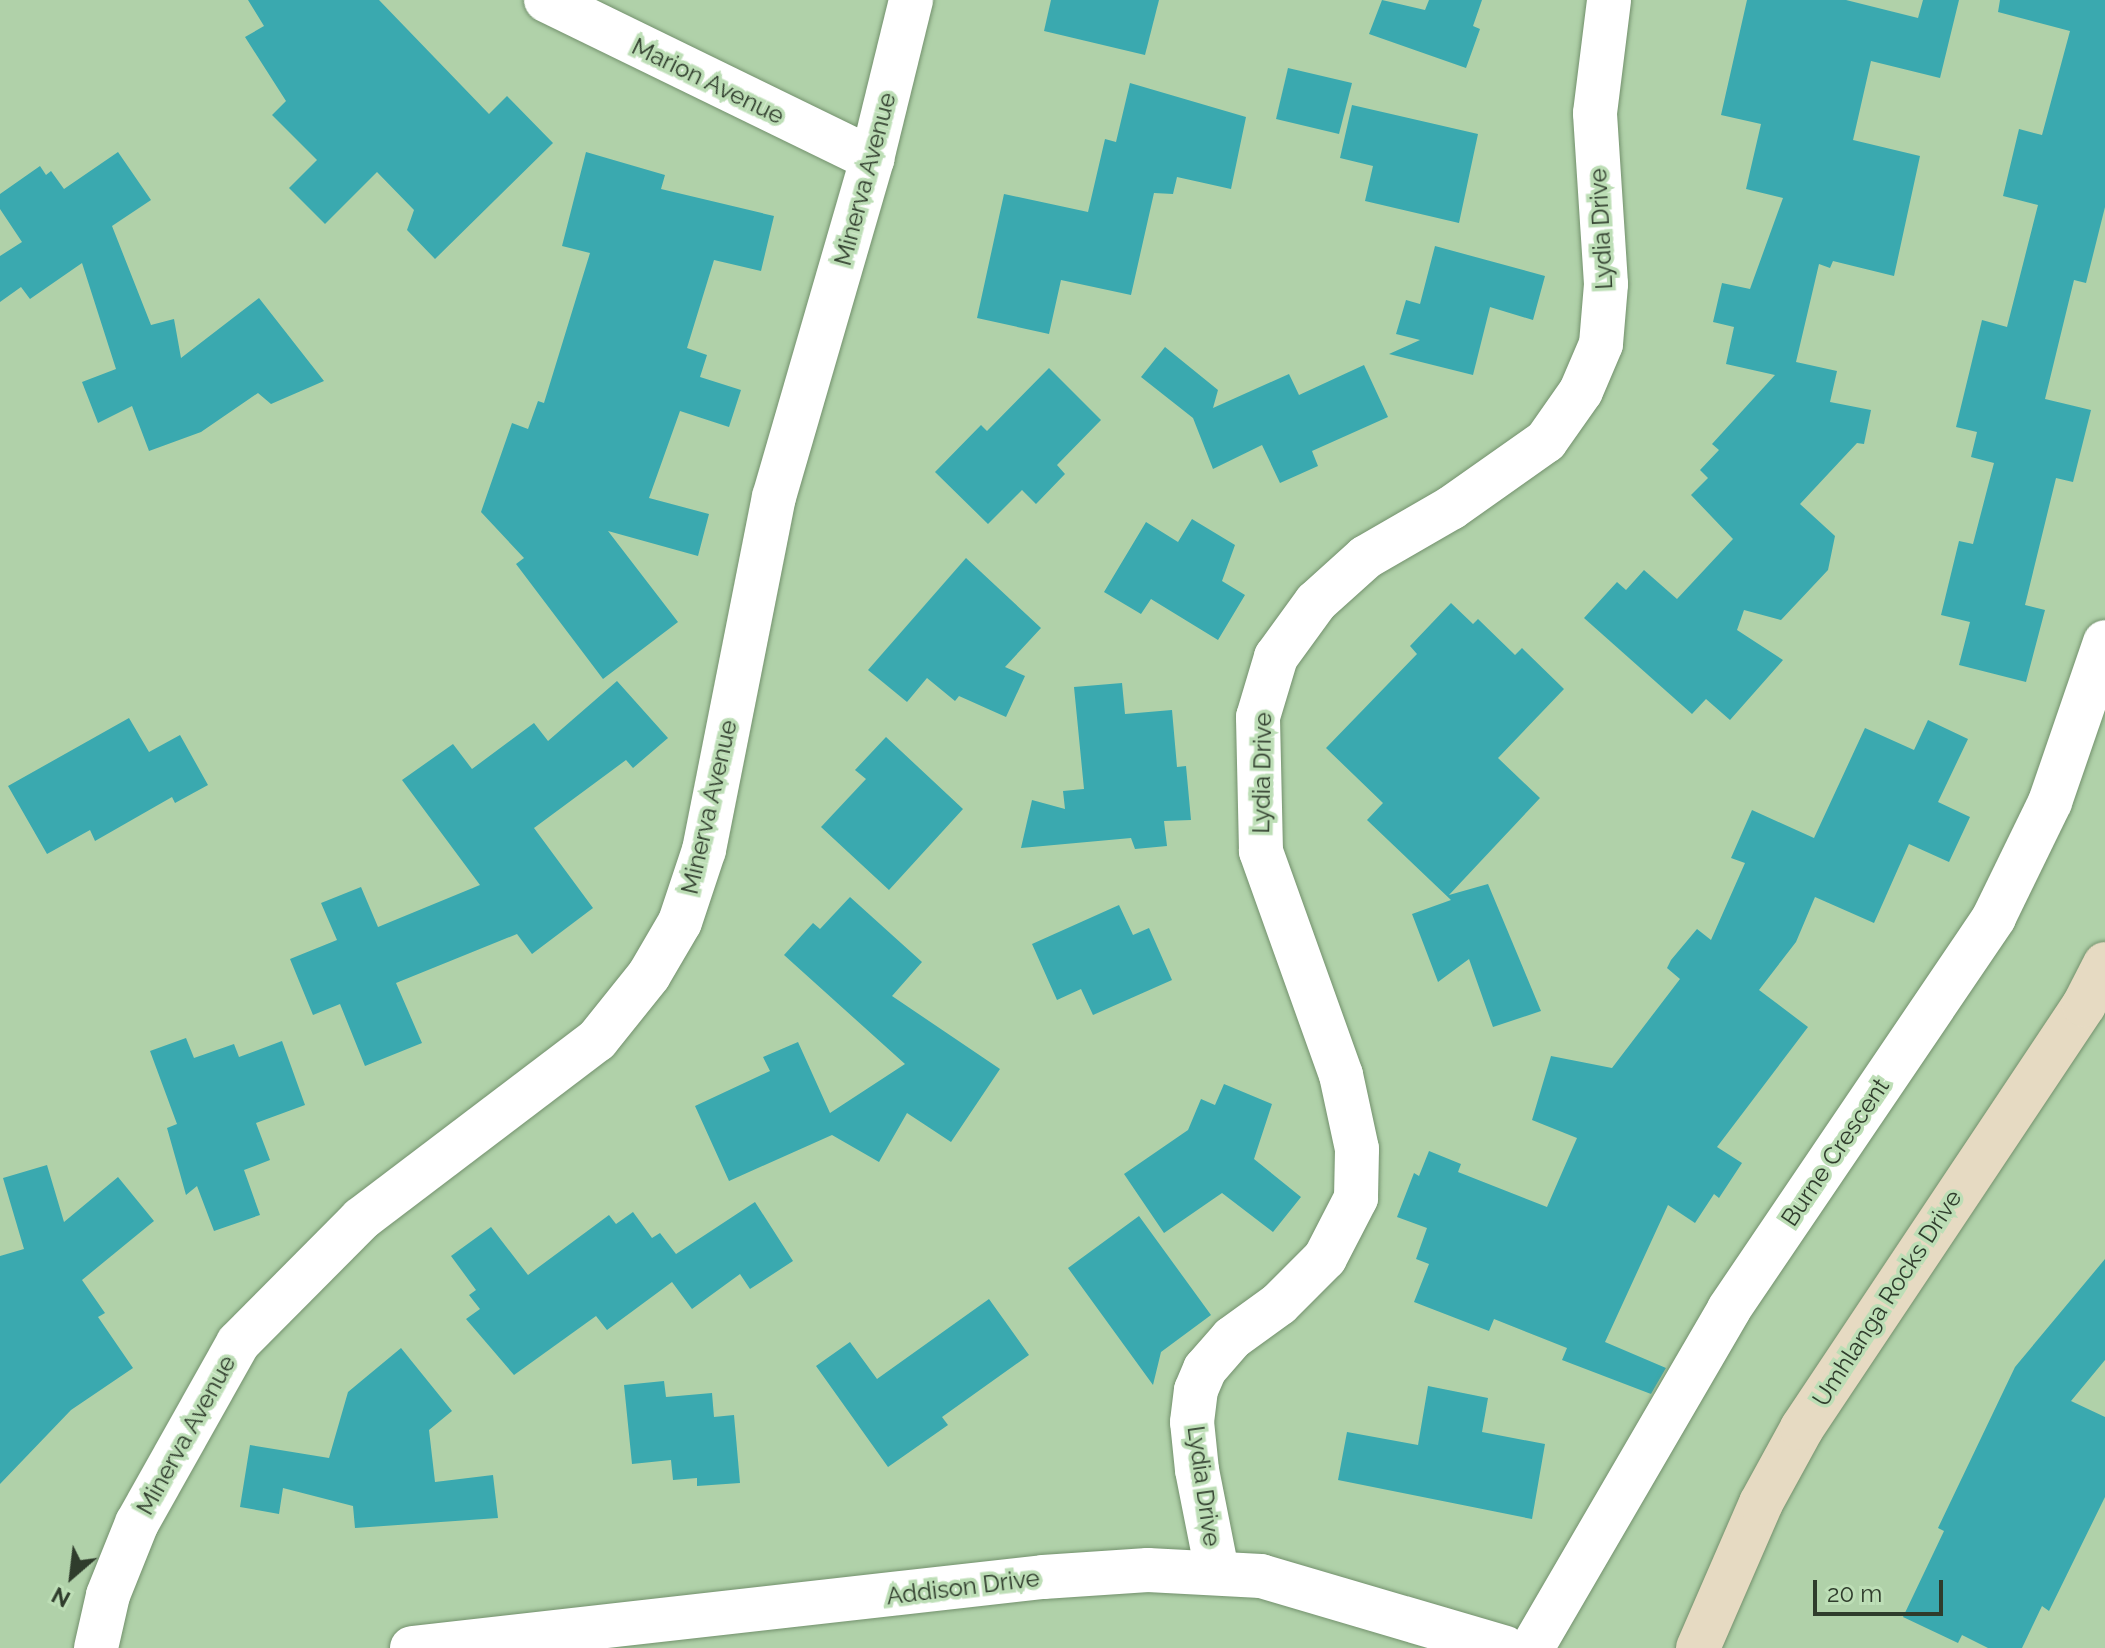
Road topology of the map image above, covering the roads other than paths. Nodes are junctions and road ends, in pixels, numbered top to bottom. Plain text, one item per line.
1 (546, 0) edge
2 (911, 0) edge
3 (1609, 0) edge
4 (872, 159) junction
5 (2105, 642) edge
6 (2105, 964) edge
7 (1217, 1571) junction
8 (96, 1648) edge
9 (412, 1648) edge
10 (1505, 1648) edge
11 (1532, 1648) edge
12 (1698, 1648) edge

1 - 4 street, Marion Avenue
2 - 4 street, Minerva Avenue
3 - 7 street, Lydia Drive
4 - 8 street, Minerva Avenue
5 - 11 street, Burne Crescent
6 - 12 main road, Umhlanga Rocks Drive
7 - 9 street, Addison Drive
7 - 10 street, Addison Drive

